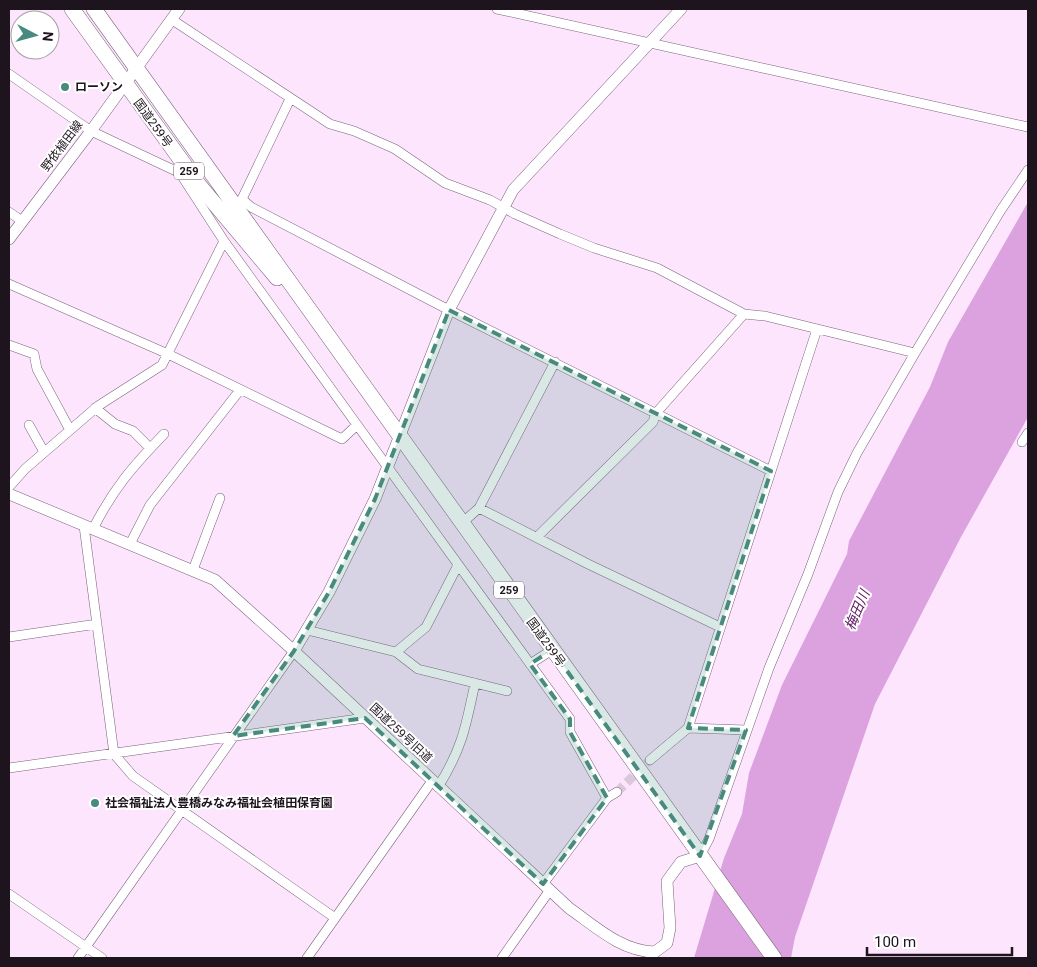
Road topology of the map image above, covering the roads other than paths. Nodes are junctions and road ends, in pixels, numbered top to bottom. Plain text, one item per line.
1 (72, 9) edge
2 (94, 9) edge
3 (179, 9) edge
4 (497, 9) edge
5 (681, 9) edge
6 (171, 19) junction
7 (649, 44) junction
8 (136, 68) junction
9 (9, 74) edge
10 (124, 82) junction
11 (290, 99) junction
12 (1028, 127) edge
13 (91, 131) junction
14 (1028, 170) edge
15 (504, 208) junction
16 (9, 212) edge
17 (22, 221) junction
18 (9, 239) edge
19 (224, 241) junction
20 (9, 284) edge
21 (449, 310) junction
22 (744, 314) junction
23 (318, 324) junction
24 (817, 329) junction
25 (9, 345) edge
26 (168, 354) junction
27 (915, 354) junction
28 (555, 362) junction
29 (240, 390) junction
30 (95, 408) junction
31 (656, 413) junction
32 (29, 425) dead end
33 (357, 425) junction
34 (70, 430) junction
35 (1028, 433) edge
36 (164, 434) dead end
37 (398, 436) junction
38 (1022, 442) dead end
39 (150, 448) junction
40 (44, 452) junction
41 (387, 464) junction
42 (771, 472) junction
43 (9, 487) edge
44 (9, 494) edge
45 (220, 498) dead end
46 (479, 508) junction
47 (461, 524) junction
48 (89, 528) junction
49 (537, 537) junction
50 (130, 544) junction
51 (458, 564) junction
52 (193, 570) junction
53 (97, 624) junction
54 (720, 627) junction
55 (307, 630) junction
56 (9, 637) edge
57 (552, 650) junction
58 (294, 651) junction
59 (396, 652) junction
60 (530, 664) junction
61 (475, 683) junction
62 (507, 691) dead end
63 (365, 718) junction
64 (688, 728) junction
65 (746, 730) junction
66 (233, 736) junction
67 (114, 754) junction
68 (650, 760) tunnel mouth
69 (9, 768) edge
70 (435, 784) junction
71 (617, 792) tunnel mouth
72 (607, 798) junction
73 (182, 811) junction
74 (700, 856) junction
75 (546, 887) junction
76 (9, 894) edge
77 (335, 918) junction
78 (86, 947) junction
79 (656, 955) edge
80 (78, 958) edge
81 (102, 958) edge
82 (307, 958) edge
83 (502, 958) edge
84 (774, 958) edge

1 - 10 highway, 国道259号 / 259
2 - 8 highway, 国道259号 / 259
3 - 6 street, 野依植田線
4 - 7 street
5 - 7 street
6 - 8 street, 野依植田線
6 - 11 street
7 - 12 street
7 - 15 street
8 - 10 street, 野依植田線
8 - 23 highway, 国道259号 / 259
9 - 13 street
10 - 13 street, 野依植田線
10 - 23 highway, 国道259号 / 259
11 - 15 street
11 - 21 street
13 - 17 street, 野依植田線
13 - 19 street
14 - 27 street
15 - 21 street
15 - 22 street
16 - 17 street
17 - 18 street, 野依植田線
19 - 26 street
19 - 33 street
20 - 26 street
21 - 28 street
21 - 37 street
22 - 24 street
22 - 31 street
23 - 37 highway, 国道259号 / 259
24 - 27 street
24 - 42 street
25 - 34 street
26 - 29 street
26 - 30 street
27 - 65 street
28 - 31 street
28 - 46 street
29 - 33 street
29 - 50 street
30 - 34 street
30 - 39 street
31 - 42 street
31 - 49 street
32 - 40 street
33 - 41 street
34 - 40 street
35 - 38 street
36 - 39 street
37 - 41 street
37 - 47 highway, 国道259号 / 259
39 - 48 street
40 - 43 street
41 - 51 street
41 - 55 street
42 - 54 street
44 - 48 street, 国道259号旧道
45 - 52 street
46 - 47 street
46 - 49 street
47 - 57 highway, 国道259号 / 259
48 - 50 street, 国道259号旧道
48 - 53 street
49 - 54 street
50 - 52 street, 国道259号旧道
51 - 59 street
51 - 60 street
52 - 58 street, 国道259号旧道
53 - 56 street
53 - 67 street
54 - 64 street
55 - 58 street
55 - 59 street
57 - 60 street
57 - 74 highway, 国道259号 / 259
58 - 63 street, 国道259号旧道
58 - 66 street
59 - 61 street
60 - 72 street
61 - 62 street
61 - 70 street
63 - 66 street
63 - 70 street, 国道259号旧道
64 - 65 street
64 - 68 street
65 - 74 street
66 - 67 street
66 - 73 street
67 - 69 street
67 - 73 street
70 - 75 street, 国道259号旧道
70 - 77 street
71 - 72 street
72 - 75 street
73 - 77 street
73 - 78 street
74 - 79 street, 国道259号旧道
74 - 84 highway, 国道259号 / 259
75 - 79 street, 国道259号旧道
75 - 83 street
76 - 78 street
77 - 82 street
78 - 80 street
78 - 81 street

